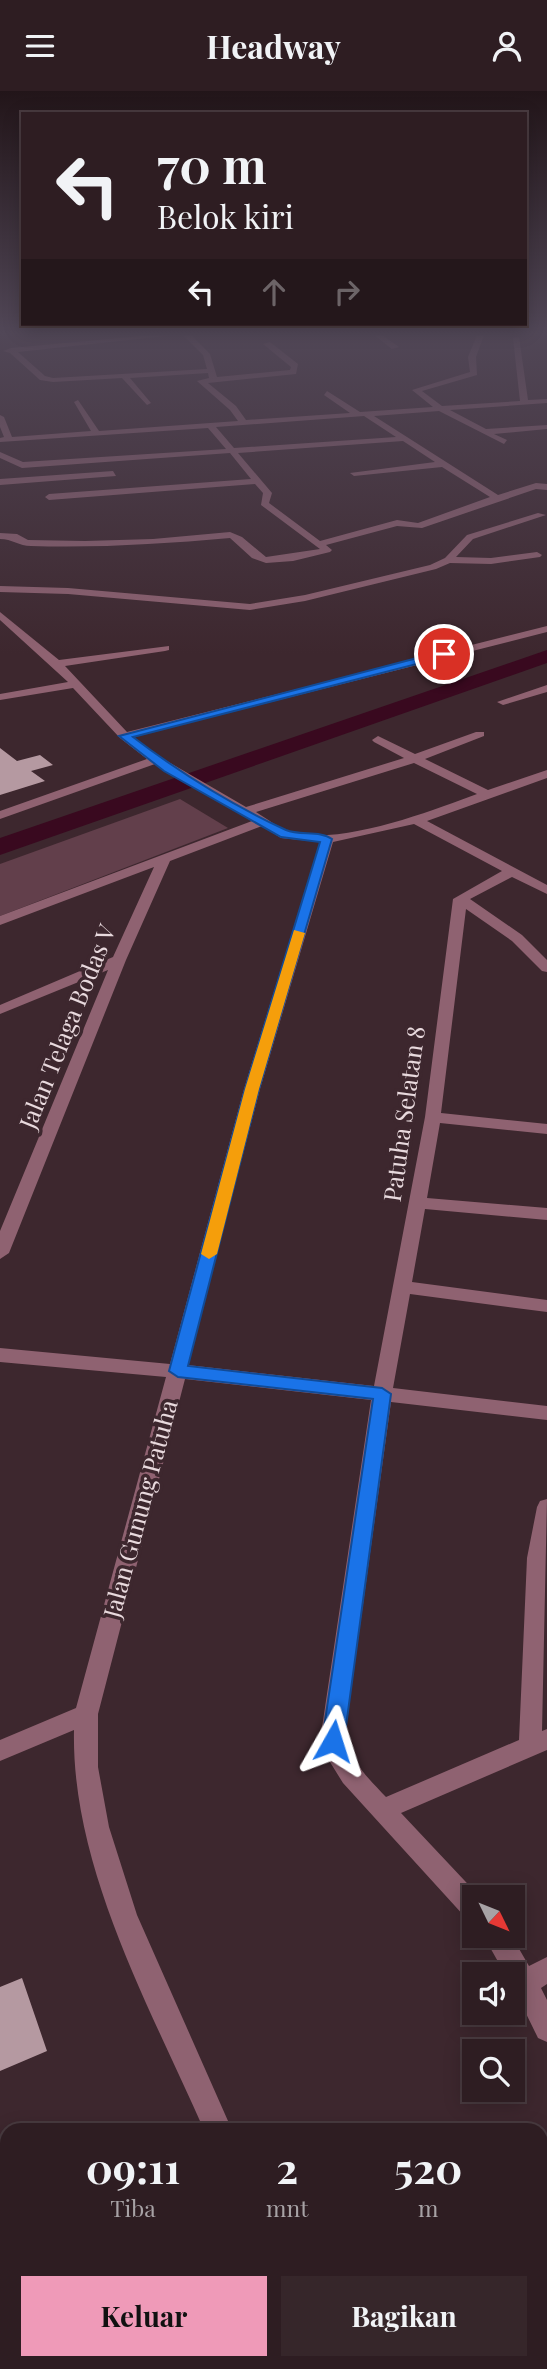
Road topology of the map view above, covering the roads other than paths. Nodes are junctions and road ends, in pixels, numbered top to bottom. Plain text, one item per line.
1 (224, 441) edge
2 (369, 441) edge
3 (406, 441) edge
4 (232, 451) junction
5 (0, 455) edge
6 (444, 464) junction
7 (354, 473) dead end
8 (547, 473) edge
9 (113, 474) dead end
10 (257, 481) junction
11 (0, 482) edge
12 (536, 486) junction
13 (547, 487) edge
14 (49, 497) dead end
15 (497, 498) junction
16 (541, 515) dead end
17 (0, 536) edge
18 (319, 544) junction
19 (537, 555) dead end
20 (448, 560) junction
21 (0, 589) edge
22 (0, 615) edge
23 (5, 627) edge
24 (547, 629) edge
25 (165, 648) dead end
26 (57, 664) junction
27 (76, 684) junction
28 (547, 688) edge
29 (0, 697) edge
30 (503, 702) dead end
31 (480, 734) dead end
32 (124, 736) junction
33 (378, 740) dead end
34 (413, 759) junction
35 (162, 764) junction
36 (544, 778) edge
37 (488, 795) junction
38 (243, 812) junction
39 (0, 815) edge
40 (416, 820) junction
41 (261, 822) junction
42 (327, 839) junction
43 (165, 857) junction
44 (512, 871) junction
45 (547, 890) edge
46 (460, 899) junction
47 (0, 921) edge
48 (119, 960) junction
49 (547, 968) edge
50 (0, 1010) edge
51 (433, 1117) junction
52 (547, 1129) edge
53 (417, 1203) junction
54 (547, 1214) edge
55 (0, 1253) edge
56 (404, 1287) junction
57 (547, 1306) edge
58 (0, 1355) edge
59 (178, 1371) junction
60 (382, 1394) junction
61 (547, 1413) edge
62 (547, 1507) edge
63 (543, 1556) edge
64 (86, 1714) junction
65 (539, 1743) edge
66 (0, 1751) edge
67 (381, 1810) junction
68 (462, 1896) edge
69 (509, 1948) edge
70 (536, 1976) edge
71 (547, 2029) edge
72 (215, 2123) edge

1 - 4 street
2 - 4 street
3 - 6 street
4 - 5 street
4 - 10 street
6 - 7 street
6 - 15 street
8 - 12 street
9 - 11 street
10 - 14 street
10 - 18 street
12 - 13 street
12 - 15 street
15 - 18 street
16 - 20 street
17 - 18 street
19 - 20 street
20 - 21 street
22 - 23 street
23 - 26 street
24 - 32 street
25 - 26 street
26 - 27 street
27 - 29 street
27 - 32 street
28 - 30 street
31 - 34 street
32 - 35 street
33 - 34 street
34 - 37 street
34 - 38 street
35 - 38 street
35 - 39 street
36 - 37 street
37 - 40 street
38 - 41 street
40 - 42 street
40 - 44 street
41 - 42 street
41 - 43 street
42 - 59 street, Jalan Gunung Patuha
43 - 47 street
43 - 48 street, Jalan Telaga Bodas V
44 - 45 street
44 - 46 street
46 - 49 street
46 - 51 street, Patuha Selatan 8
48 - 50 street
48 - 55 street, Jalan Telaga Bodas V
51 - 52 street
51 - 53 street, Patuha Selatan 8
53 - 54 street
53 - 56 street, Patuha Selatan 8
56 - 57 street
56 - 60 street, Patuha Selatan 8
58 - 59 street
59 - 60 street
59 - 64 street, Jalan Gunung Patuha
60 - 61 street
60 - 67 street, Patuha Selatan 8
62 - 63 street
63 - 65 street
64 - 66 street
64 - 72 street, Jalan Gunung Patuha
65 - 67 street
67 - 68 street, Patuha Selatan 8
69 - 70 street
70 - 71 street

